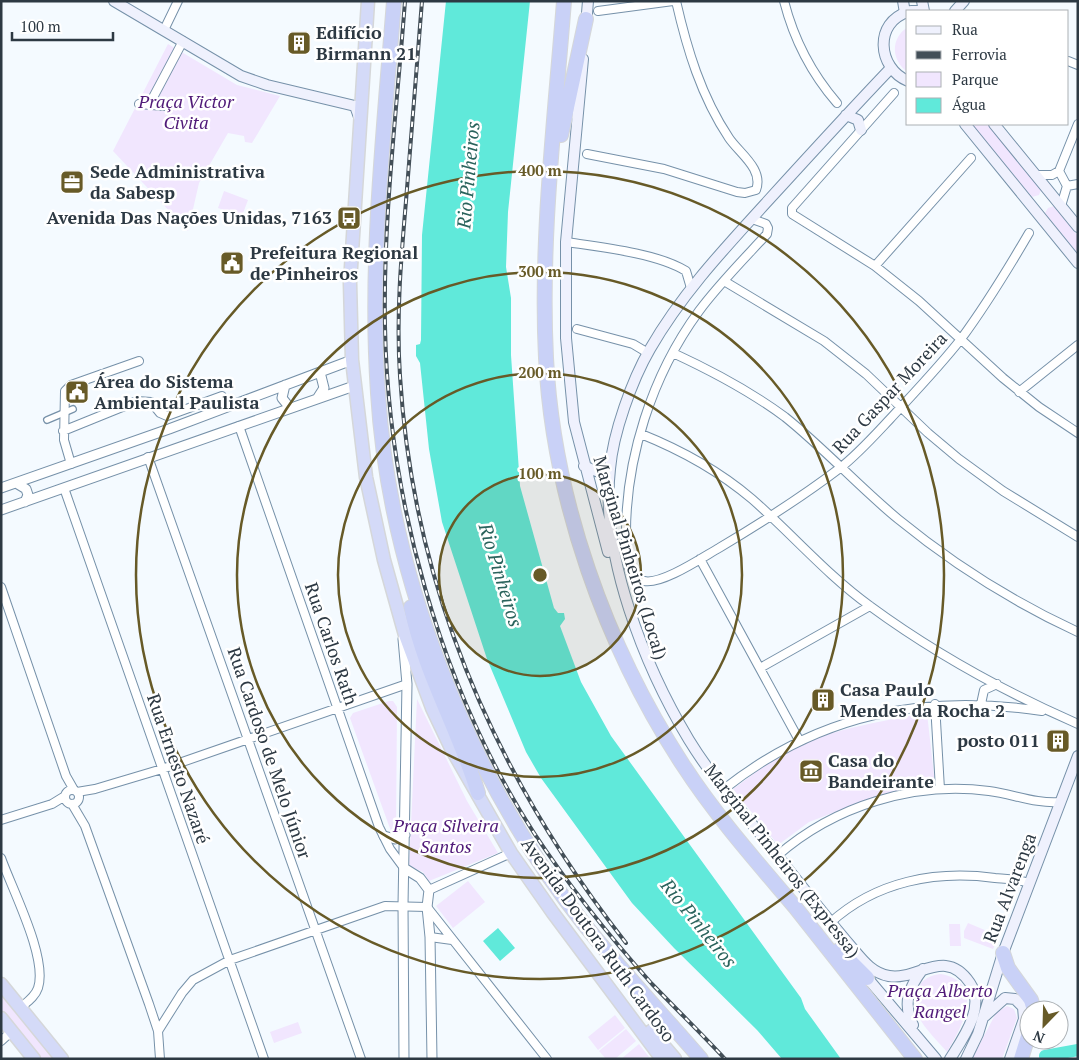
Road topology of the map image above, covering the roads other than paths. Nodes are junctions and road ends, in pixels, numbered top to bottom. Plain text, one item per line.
1 (114, 1) edge
2 (178, 1) edge
3 (368, 1) edge
4 (394, 1) edge
5 (564, 1) edge
6 (588, 1) edge
7 (674, 1) edge
8 (784, 1) edge
9 (906, 13) edge
10 (592, 15) junction
11 (164, 30) junction
12 (183, 41) junction
13 (890, 69) junction
14 (906, 80) edge
15 (894, 94) dead end
16 (837, 103) dead end
17 (139, 104) dead end
18 (149, 105) junction
19 (164, 106) dead end
20 (846, 115) junction
21 (359, 117) junction
22 (1078, 124) edge
23 (966, 125) edge
24 (995, 125) edge
25 (862, 130) junction
26 (587, 154) dead end
27 (972, 158) dead end
28 (1059, 171) junction
29 (1035, 175) junction
30 (551, 182) junction
31 (1078, 184) edge
32 (1066, 186) junction
33 (1061, 206) junction
34 (752, 219) junction
35 (1078, 227) edge
36 (1029, 233) dead end
37 (566, 242) junction
38 (1078, 263) edge
39 (875, 266) junction
40 (724, 281) junction
41 (691, 288) junction
42 (577, 328) dead end
43 (960, 339) junction
44 (656, 340) junction
45 (633, 344) junction
46 (1078, 345) edge
47 (648, 353) junction
48 (673, 353) junction
49 (352, 360) junction
50 (139, 361) dead end
51 (320, 372) junction
52 (286, 386) junction
53 (354, 386) junction
54 (269, 392) junction
55 (1019, 392) junction
56 (222, 396) dead end
57 (316, 399) junction
58 (901, 407) junction
59 (290, 408) junction
60 (73, 410) dead end
61 (277, 412) junction
62 (64, 413) junction
63 (47, 420) dead end
64 (239, 426) junction
65 (63, 431) junction
66 (1078, 433) edge
67 (641, 434) junction
68 (148, 457) junction
69 (71, 464) junction
70 (584, 466) junction
71 (610, 467) junction
72 (841, 467) junction
73 (16, 483) junction
74 (1, 488) edge
75 (64, 488) junction
76 (25, 502) junction
77 (1, 510) edge
78 (770, 517) junction
79 (1078, 536) edge
80 (700, 559) junction
81 (405, 562) junction
82 (1, 587) edge
83 (870, 606) junction
84 (1078, 632) edge
85 (405, 635) junction
86 (760, 668) junction
87 (967, 669) junction
88 (407, 684) junction
89 (997, 684) junction
90 (984, 690) junction
91 (935, 704) junction
92 (981, 704) junction
93 (337, 706) junction
94 (1052, 713) junction
95 (1078, 724) edge
96 (247, 738) junction
97 (799, 740) junction
98 (1078, 756) edge
99 (162, 769) junction
100 (724, 789) junction
101 (940, 789) junction
102 (478, 793) junction
103 (72, 797) junction
104 (1060, 802) junction
105 (5, 820) edge
106 (1, 826) edge
107 (405, 835) junction
108 (384, 836) junction
109 (511, 853) junction
110 (777, 856) junction
111 (1, 858) edge
112 (404, 868) junction
113 (1029, 883) junction
114 (429, 890) junction
115 (403, 905) junction
116 (427, 907) junction
117 (795, 908) junction
118 (830, 923) junction
119 (315, 930) junction
120 (430, 937) junction
121 (452, 940) junction
122 (1003, 953) junction
123 (230, 960) junction
124 (923, 968) junction
125 (867, 978) junction
126 (1, 984) edge
127 (618, 1000) junction
128 (1031, 1000) edge
129 (20, 1008) junction
130 (984, 1016) junction
131 (1, 1018) edge
132 (12, 1031) junction
133 (158, 1031) junction
134 (1, 1041) edge
135 (923, 1041) junction
136 (34, 1059) edge
137 (62, 1059) edge
138 (160, 1059) edge
139 (264, 1059) edge
140 (361, 1059) edge
141 (404, 1059) edge
142 (432, 1059) edge
143 (547, 1059) edge
144 (662, 1059) edge
145 (675, 1059) edge
146 (701, 1059) edge
147 (915, 1059) edge
148 (936, 1059) edge
149 (950, 1059) edge
150 (966, 1059) edge
151 (1010, 1059) edge

1 - 11 main road
2 - 11 street
3 - 21 highway, Avenida Doutora Ruth Cardoso
4 - 81 highway
5 - 30 highway, Marginal Pinheiros (Expressa)
6 - 10 main road, Marginal Pinheiros (Local)
7 - 10 street
7 - 26 street
8 - 16 street
9 - 13 main road
10 - 30 highway
10 - 37 main road, Marginal Pinheiros (Local)
11 - 12 main road
12 - 18 street
12 - 21 main road
13 - 14 main road
13 - 20 main road
15 - 25 street
17 - 18 street
18 - 19 street
20 - 25 main road
20 - 34 main road
21 - 49 highway, Avenida Doutora Ruth Cardoso
22 - 28 street
23 - 38 main road
24 - 29 main road
25 - 39 street
27 - 39 street
28 - 29 street
28 - 32 street
29 - 33 main road
30 - 117 highway, Marginal Pinheiros (Expressa)
31 - 32 street
32 - 33 street
33 - 35 main road
34 - 40 street
34 - 41 main road
36 - 43 street, Rua Gaspar Moreira
37 - 41 street
37 - 70 main road, Marginal Pinheiros (Local)
39 - 43 street
40 - 48 street
40 - 58 street
41 - 44 main road
42 - 45 street
43 - 55 street
43 - 58 street, Rua Gaspar Moreira
44 - 45 street
44 - 47 main road
45 - 47 street
46 - 55 street
47 - 71 main road
48 - 67 street
48 - 72 street
49 - 51 street
49 - 53 highway, Avenida Doutora Ruth Cardoso
50 - 62 street
51 - 52 street
51 - 57 street
52 - 54 street
52 - 59 street
53 - 57 street
53 - 85 highway, Avenida Doutora Ruth Cardoso
54 - 61 street
54 - 69 street
55 - 66 street
56 - 65 street
57 - 59 street
58 - 72 street, Rua Gaspar Moreira
58 - 79 street
59 - 61 street
60 - 62 street
61 - 64 street
62 - 63 street
62 - 65 street
64 - 68 street
64 - 93 street, Rua Carlos Rath
65 - 69 street
67 - 78 street
67 - 80 street, Rua Gaspar Moreira
68 - 75 street
68 - 96 street, Rua Cardoso de Melo Júnior
69 - 73 street
70 - 71 main road
70 - 125 main road, Marginal Pinheiros (Local)
71 - 100 main road
72 - 78 street, Rua Gaspar Moreira
72 - 84 street
73 - 74 street
73 - 76 street
75 - 76 street
75 - 99 street, Rua Ernesto Nazaré
76 - 77 street
78 - 80 street, Rua Gaspar Moreira
78 - 83 street
80 - 86 street
81 - 102 highway
81 - 146 highway
82 - 103 street
83 - 86 street
83 - 87 street
85 - 88 street
85 - 102 highway, Avenida Doutora Ruth Cardoso
86 - 97 street
87 - 89 street
87 - 90 street
88 - 93 street
88 - 107 street
89 - 90 street
89 - 94 street
90 - 92 street
91 - 92 street
91 - 97 street
91 - 101 street
92 - 94 street
93 - 96 street
93 - 108 street, Rua Carlos Rath
94 - 95 street
96 - 99 street
96 - 119 street, Rua Cardoso de Melo Júnior
97 - 100 street
98 - 104 main road, Rua Alvarenga
99 - 103 street
99 - 123 street, Rua Ernesto Nazaré
100 - 110 main road
101 - 104 street
101 - 110 street
102 - 109 highway, Avenida Doutora Ruth Cardoso
103 - 105 street
103 - 133 street
104 - 113 main road, Rua Alvarenga
105 - 106 street
107 - 108 street
107 - 112 street
108 - 112 street, Rua Carlos Rath
109 - 114 street
109 - 127 highway, Avenida Doutora Ruth Cardoso
110 - 118 main road
111 - 129 street
112 - 114 street
112 - 115 street
113 - 118 street
113 - 122 main road, Rua Alvarenga
114 - 116 street
115 - 116 street
115 - 119 street
115 - 141 street
116 - 120 street
116 - 121 street
117 - 125 highway
117 - 147 highway, Marginal Pinheiros (Expressa)
118 - 124 main road
119 - 123 street
119 - 140 street, Rua Cardoso de Melo Júnior
120 - 121 street
120 - 142 street
121 - 143 street
122 - 128 highway
122 - 130 main road, Rua Alvarenga
123 - 133 street
123 - 139 street, Rua Ernesto Nazaré
124 - 135 main road
124 - 149 main road
125 - 135 main road, Marginal Pinheiros (Local)
126 - 129 highway
127 - 144 highway, Avenida Doutora Ruth Cardoso
127 - 145 highway
129 - 137 highway
130 - 150 main road, Rua Alvarenga
130 - 151 main road
131 - 132 highway
132 - 134 street
132 - 136 highway
133 - 138 street
135 - 148 main road, Marginal Pinheiros (Local)

